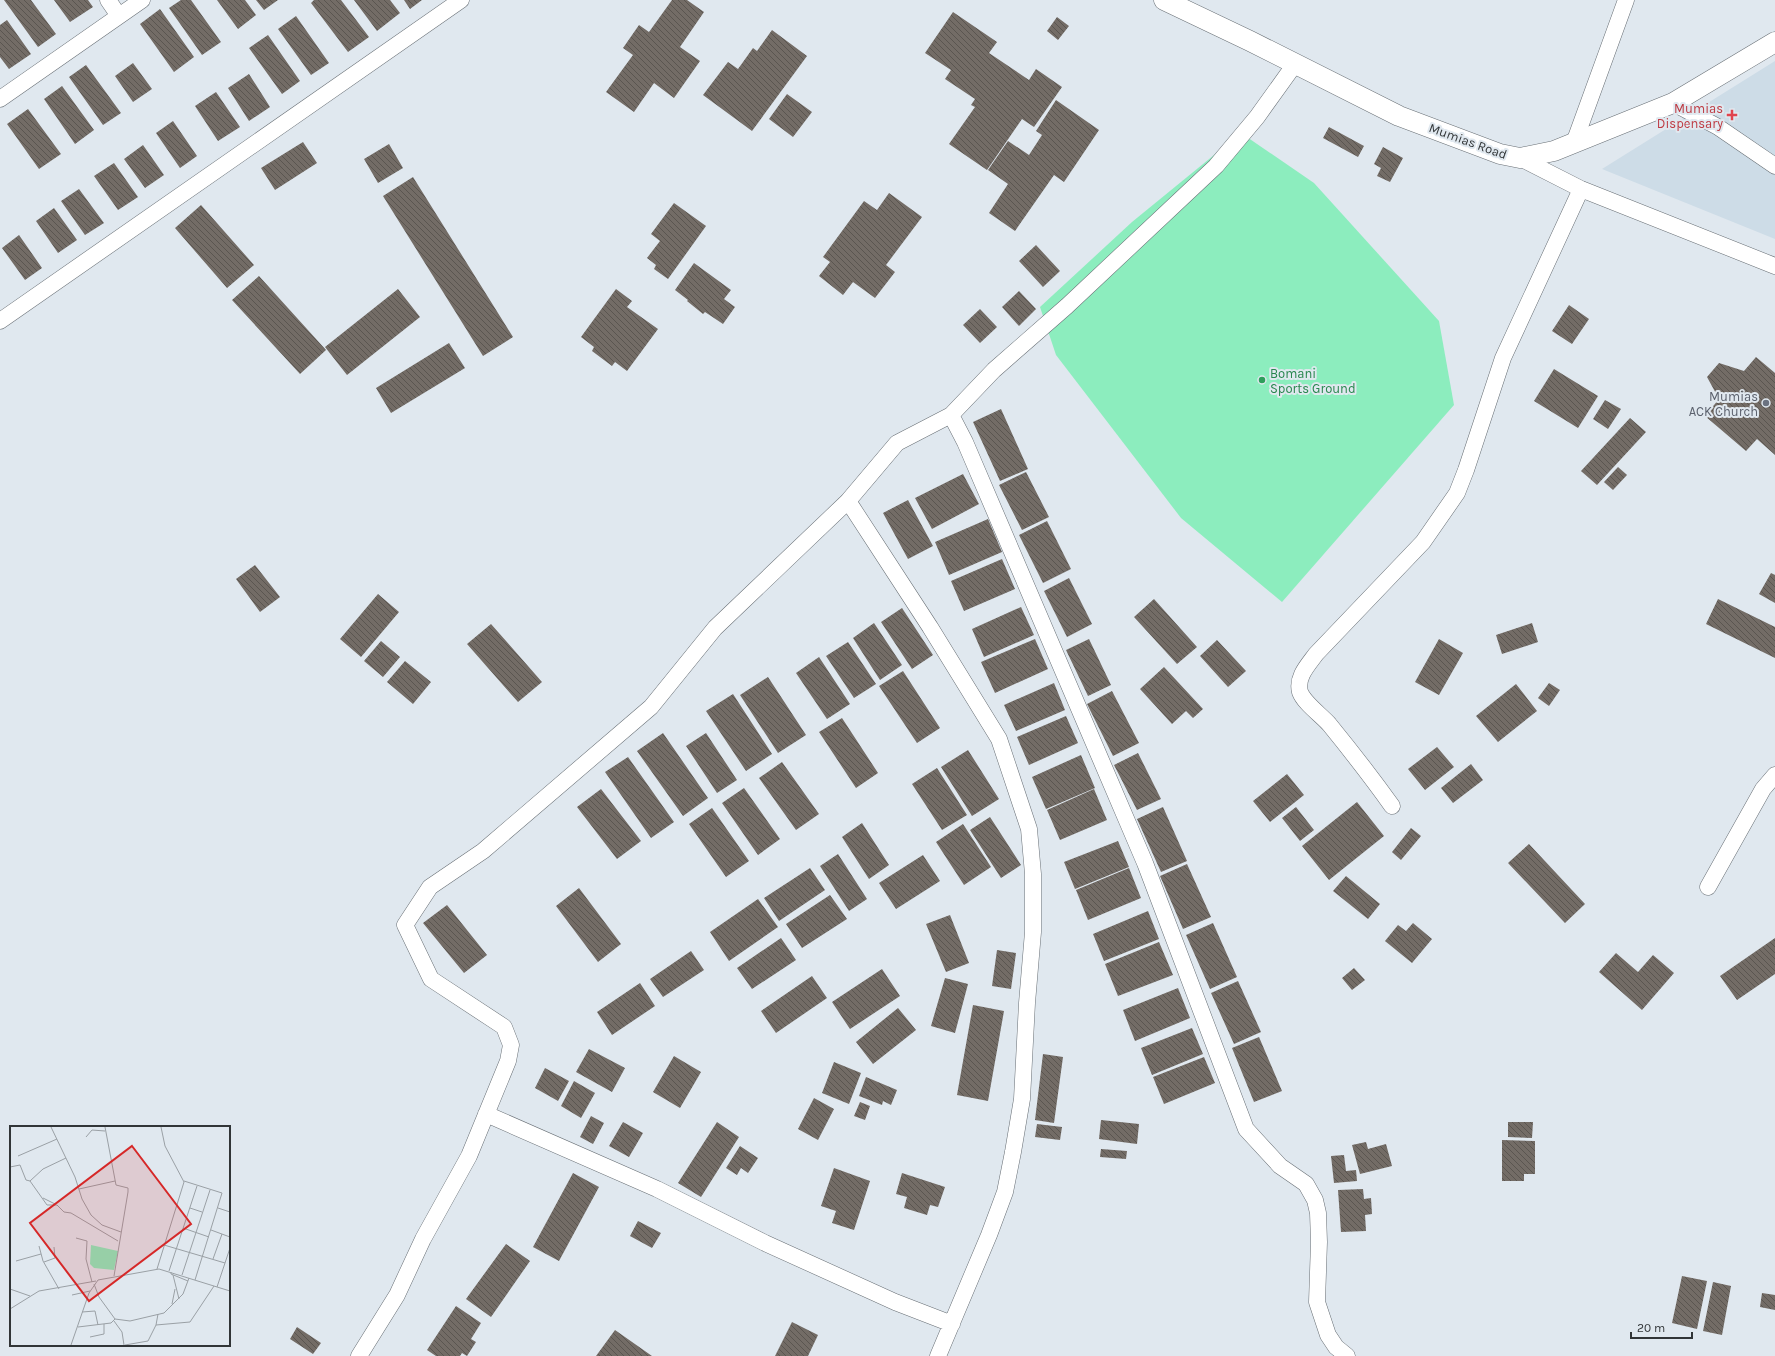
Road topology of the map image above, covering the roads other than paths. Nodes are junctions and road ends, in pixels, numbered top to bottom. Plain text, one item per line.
1 (108, 0) edge
2 (142, 0) edge
3 (461, 0) edge
4 (1164, 0) edge
5 (1626, 0) edge
6 (119, 16) junction
7 (1775, 42) edge
8 (1295, 64) junction
9 (0, 99) edge
10 (1673, 103) junction
11 (1574, 143) junction
12 (1520, 158) junction
13 (1775, 166) edge
14 (1581, 189) junction
15 (1775, 266) edge
16 (0, 321) edge
17 (951, 415) junction
18 (848, 501) junction
19 (1775, 775) edge
20 (1392, 806) dead end
21 (1708, 887) dead end
22 (486, 1114) junction
23 (952, 1324) junction
24 (359, 1356) edge
25 (938, 1356) edge
26 (1346, 1356) edge

1 - 6 street
2 - 6 street
3 - 16 street
4 - 8 street, Mumias Road
5 - 11 street
6 - 9 street
7 - 10 street, Mumias Road
8 - 12 street, Mumias Road
8 - 17 street
10 - 11 street, Mumias Road
10 - 13 street
11 - 12 street, Mumias Road
12 - 14 street
14 - 15 street
14 - 20 street
17 - 18 street
17 - 26 street
18 - 22 street
18 - 23 street
19 - 21 street
22 - 23 street
22 - 24 street
23 - 25 street

